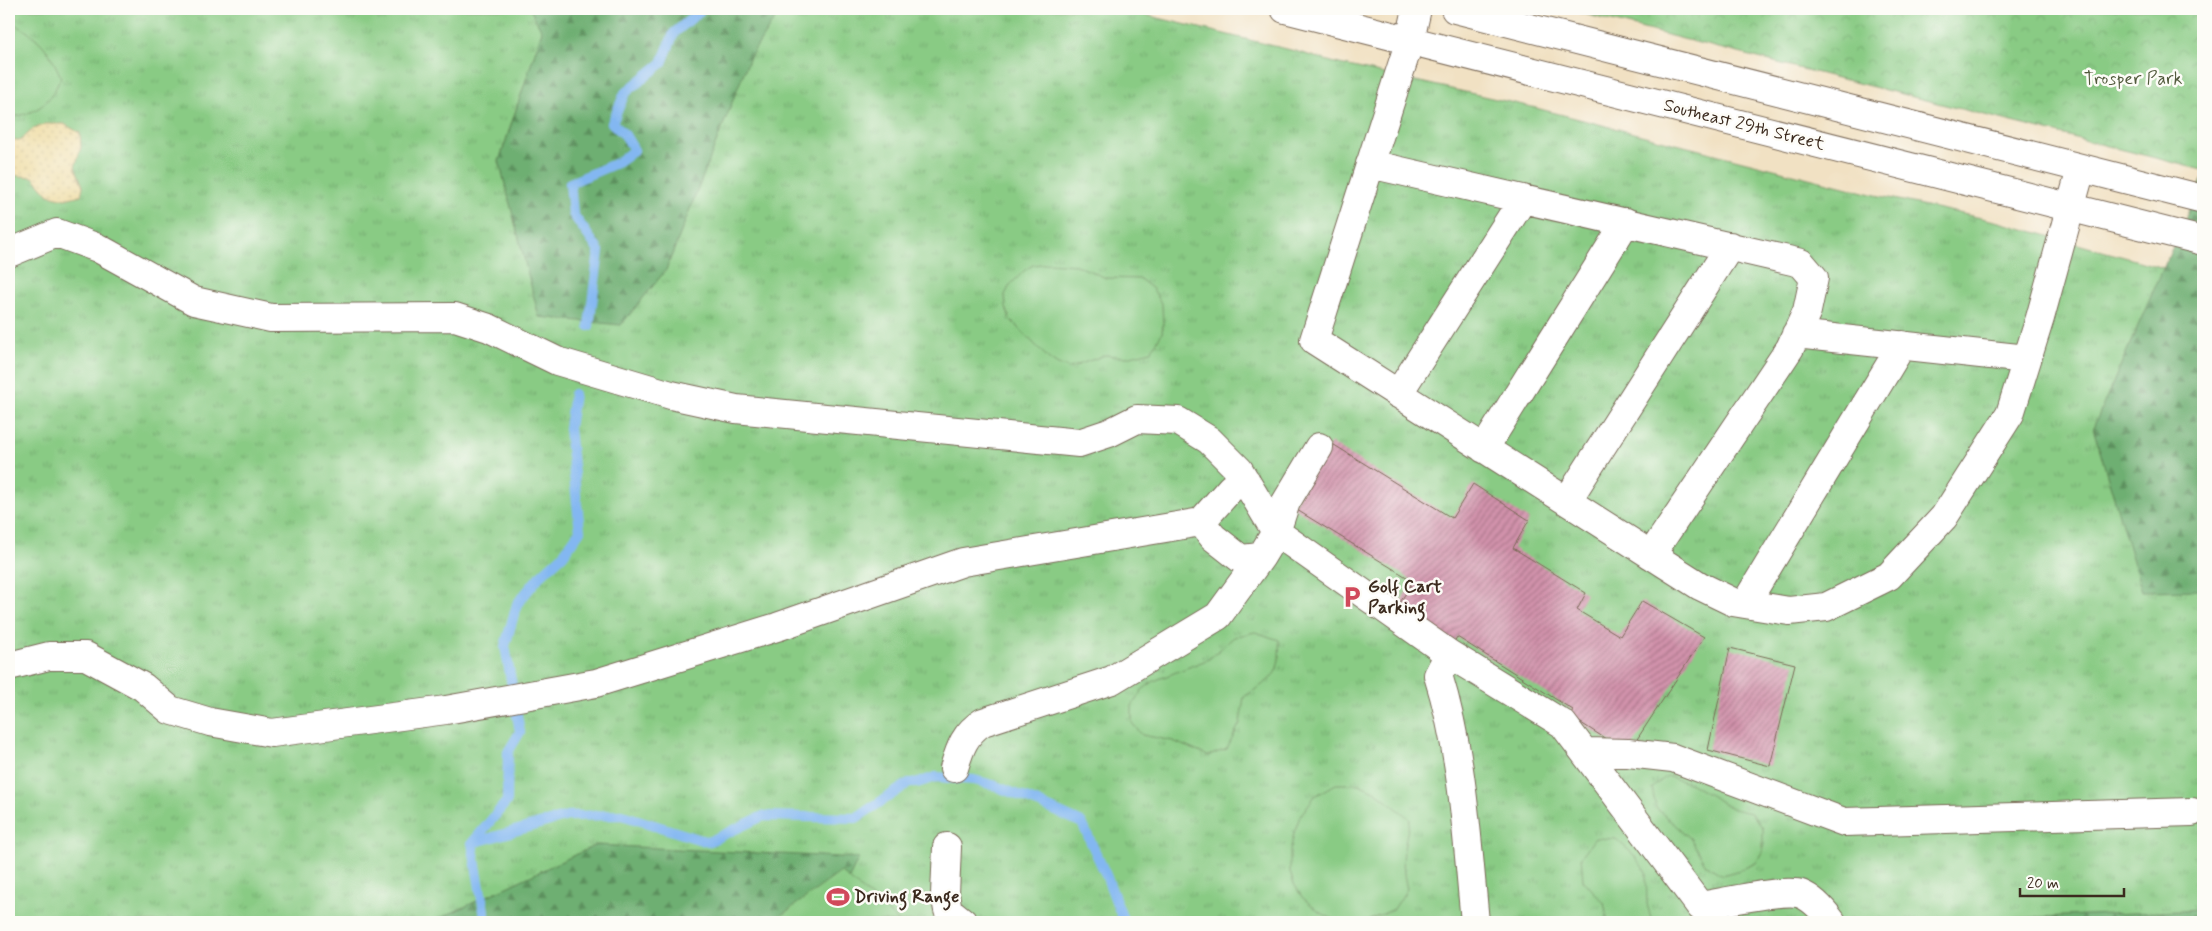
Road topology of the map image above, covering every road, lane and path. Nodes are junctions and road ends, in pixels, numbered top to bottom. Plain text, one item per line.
1 (1285, 9) edge
2 (1417, 9) edge
3 (1456, 9) edge
4 (1410, 40) junction
5 (1370, 164) junction
6 (2081, 169) junction
7 (1523, 199) junction
8 (2203, 199) edge
9 (2070, 208) junction
10 (1626, 222) junction
11 (2203, 241) edge
12 (1730, 246) junction
13 (9, 253) edge
14 (1796, 334) junction
15 (1902, 345) junction
16 (2027, 359) junction
17 (1398, 394) junction
18 (1319, 447) dead end
19 (1484, 449) junction
20 (1246, 481) junction
21 (1567, 501) junction
22 (1201, 522) junction
23 (1276, 532) junction
24 (1651, 555) junction
25 (1251, 558) junction
26 (1745, 604) junction
27 (1450, 654) junction
28 (9, 666) edge
29 (1587, 752) junction
30 (954, 768) dead end
31 (2192, 812) dead end
32 (947, 847) dead end
33 (964, 922) edge
34 (1475, 922) edge
35 (1832, 922) edge

1 - 4 main road, Southeast 29th Street
2 - 4 main road
3 - 6 main road
4 - 5 main road
4 - 9 main road, Southeast 29th Street
5 - 7 main road
5 - 17 main road
6 - 8 main road
6 - 9 main road
7 - 10 main road
7 - 17 main road
9 - 11 main road, Southeast 29th Street
9 - 16 main road
10 - 12 main road
10 - 19 main road
12 - 14 main road
12 - 21 main road
13 - 20 main road
14 - 15 main road
14 - 24 main road
15 - 16 main road
15 - 26 main road
16 - 26 main road
17 - 19 main road
18 - 23 main road
19 - 21 main road
20 - 22 main road
20 - 23 main road
21 - 24 main road
22 - 25 main road
22 - 28 main road
23 - 25 main road
23 - 27 main road
24 - 26 main road
25 - 30 main road
27 - 29 main road
27 - 34 main road
29 - 31 main road
29 - 35 main road
32 - 33 main road

